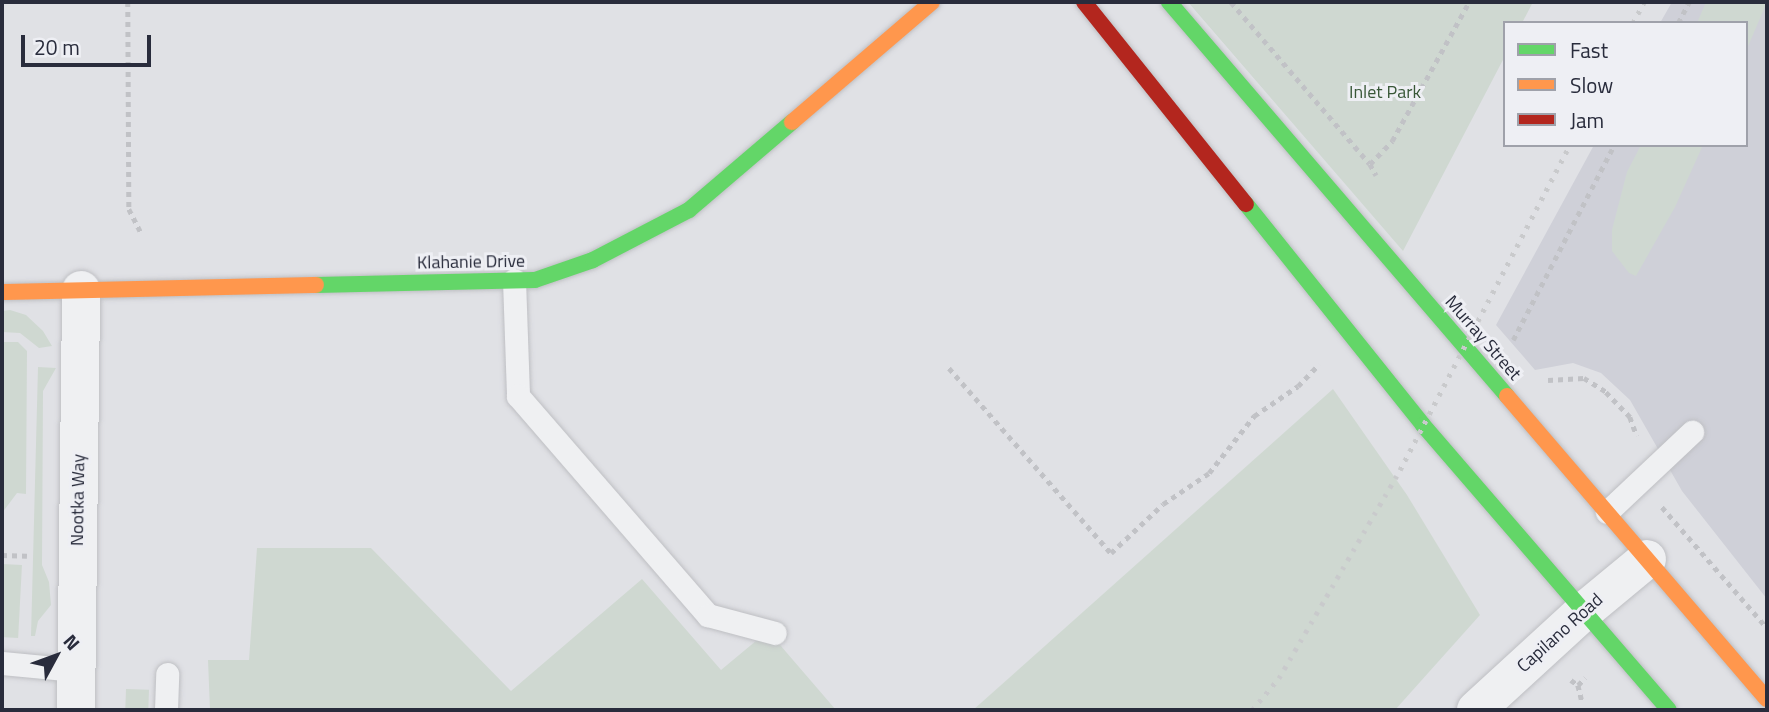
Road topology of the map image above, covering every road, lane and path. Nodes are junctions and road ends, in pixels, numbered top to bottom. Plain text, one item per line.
1 (128, 2) edge
2 (932, 2) edge
3 (1084, 2) edge
4 (1169, 2) edge
5 (1231, 2) edge
6 (1469, 2) edge
7 (1689, 2) edge
8 (1679, 21) edge
9 (1613, 147) edge
10 (140, 231) dead end
11 (514, 280) junction
12 (80, 290) junction
13 (2, 292) edge
14 (1507, 351) dead end
15 (1319, 364) dead end
16 (949, 368) dead end
17 (1537, 386) dead end
18 (1692, 432) dead end
19 (1639, 440) dead end
20 (1660, 504) dead end
21 (1607, 512) junction
22 (2, 555) edge
23 (27, 556) dead end
24 (1647, 559) junction
25 (1583, 612) junction
26 (1767, 628) edge
27 (775, 633) dead end
28 (2, 663) edge
29 (76, 670) junction
30 (1591, 672) dead end
31 (167, 674) dead end
32 (1564, 674) dead end
33 (1578, 685) junction
34 (1767, 699) edge
35 (1582, 701) dead end
36 (76, 710) edge
37 (166, 710) edge
38 (1476, 710) edge
39 (1669, 710) edge

1 - 10 path
2 - 11 main road, Klahanie Drive
3 - 25 main road
4 - 21 main road, Murray Street
5 - 6 path
7 - 8 path
9 - 14 path
11 - 12 main road, Klahanie Drive
11 - 27 lane
12 - 13 main road, Klahanie Drive
12 - 29 street, Nootka Way
15 - 16 path
17 - 19 path
18 - 21 lane
20 - 26 path
21 - 24 main road, Murray Street
22 - 23 path
24 - 25 street, Capilano Road
24 - 34 main road, Murray Street
25 - 38 street, Capilano Road
25 - 39 main road
28 - 29 lane
29 - 36 street, Nootka Way
30 - 33 path
31 - 37 lane
32 - 33 path
33 - 35 path

